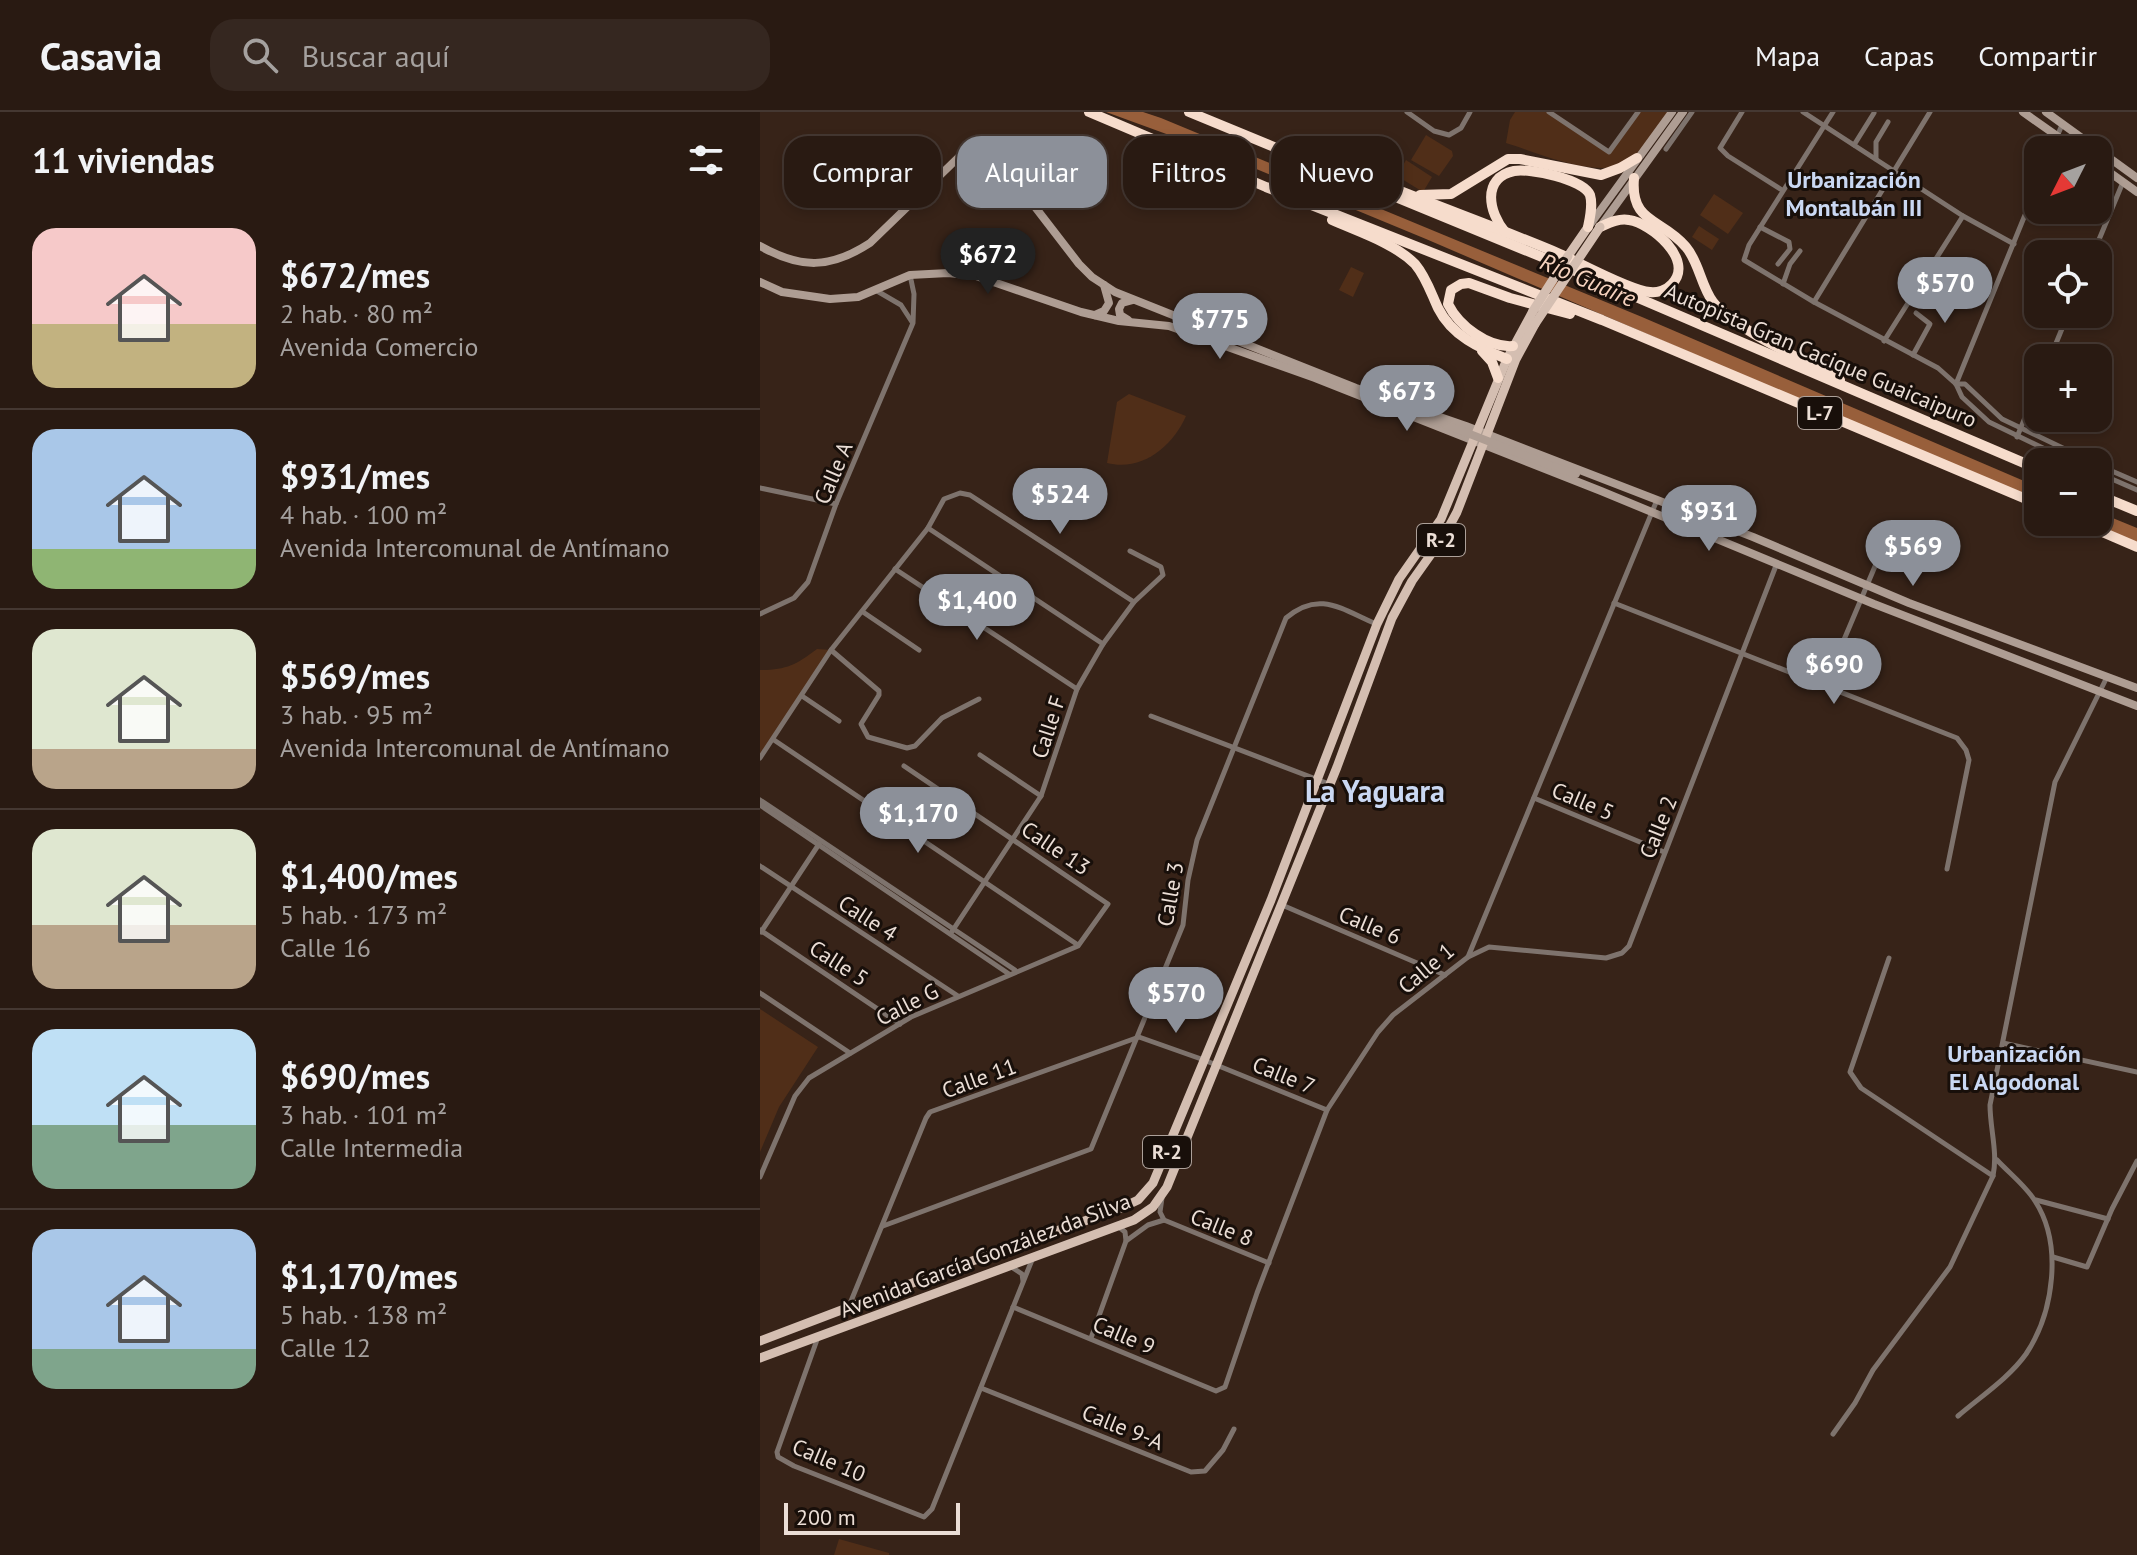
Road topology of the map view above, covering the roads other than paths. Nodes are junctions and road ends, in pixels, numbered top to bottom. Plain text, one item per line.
1 (1089, 112) edge
2 (1189, 112) edge
3 (1407, 112) edge
4 (1470, 112) edge
5 (1549, 112) edge
6 (1638, 112) edge
7 (1672, 112) edge
8 (1683, 112) edge
9 (1692, 112) edge
10 (1742, 112) edge
11 (1803, 112) edge
12 (1833, 112) edge
13 (1930, 112) edge
14 (2023, 112) edge
15 (2046, 112) edge
16 (1874, 113) edge
17 (1888, 122) dead end
18 (2063, 124) junction
19 (1824, 126) junction
20 (2057, 136) joint
21 (1854, 145) junction
22 (1271, 146) edge
23 (1666, 149) dead end
24 (1637, 158) junction
25 (1876, 159) junction
26 (1894, 169) junction
27 (2112, 174) edge
28 (1634, 178) junction
29 (2137, 178) edge
30 (2123, 182) junction
31 (1271, 188) edge
32 (1782, 190) junction
33 (1402, 192) edge
34 (2137, 192) edge
35 (1407, 194) junction
36 (1402, 200) edge
37 (1306, 208) edge
38 (1320, 208) edge
39 (1963, 216) junction
40 (2024, 219) edge
41 (1594, 227) junction
42 (1760, 227) junction
43 (1507, 234) junction
44 (2099, 240) edge
45 (2014, 244) junction
46 (760, 246) edge
47 (1800, 251) dead end
48 (1554, 262) junction
49 (1778, 264) dead end
50 (910, 275) junction
51 (760, 282) edge
52 (1783, 284) junction
53 (1104, 285) junction
54 (877, 291) junction
55 (1134, 300) junction
56 (1814, 302) junction
57 (1916, 313) dead end
58 (1094, 315) junction
59 (1602, 320) junction
60 (1129, 321) junction
61 (1532, 322) junction
62 (913, 323) junction
63 (1884, 341) junction
64 (1513, 346) junction
65 (1482, 349) junction
66 (1913, 355) junction
67 (1511, 359) junction
68 (1498, 378) junction
69 (1956, 384) junction
70 (1355, 391) junction
71 (1868, 398) junction
72 (2024, 422) edge
73 (2021, 430) junction
74 (1482, 433) junction
75 (2017, 437) junction
76 (1472, 442) junction
77 (1483, 446) junction
78 (2041, 448) edge
79 (2061, 448) edge
80 (2024, 463) edge
81 (1549, 465) junction
82 (2112, 471) edge
83 (2112, 479) edge
84 (1605, 480) junction
85 (2137, 482) edge
86 (760, 488) edge
87 (2137, 490) edge
88 (1601, 491) junction
89 (2024, 498) edge
90 (1657, 500) junction
91 (2112, 501) edge
92 (836, 504) junction
93 (2137, 511) edge
94 (1652, 513) junction
95 (928, 528) junction
96 (2111, 536) edge
97 (1884, 545) dead end
98 (2137, 547) edge
99 (1130, 551) dead end
100 (1777, 562) junction
101 (895, 569) junction
102 (1868, 586) junction
103 (1862, 599) junction
104 (1134, 602) junction
105 (1614, 603) junction
106 (863, 612) junction
107 (760, 614) edge
108 (1377, 624) junction
109 (1388, 629) junction
110 (1103, 644) junction
111 (831, 650) junction
112 (919, 650) dead end
113 (1744, 655) junction
114 (2107, 677) junction
115 (1824, 687) junction
116 (2137, 688) edge
117 (1077, 689) junction
118 (2100, 692) junction
119 (802, 696) junction
120 (979, 699) dead end
121 (2137, 706) edge
122 (1151, 716) dead end
123 (839, 721) dead end
124 (774, 740) junction
125 (1234, 746) junction
126 (980, 755) dead end
127 (760, 758) edge
128 (904, 766) dead end
129 (1317, 779) junction
130 (1329, 784) junction
131 (1041, 796) junction
132 (1534, 798) junction
133 (760, 802) edge
134 (1013, 838) junction
135 (821, 842) junction
136 (1664, 852) junction
137 (760, 866) edge
138 (1947, 869) dead end
139 (984, 881) junction
140 (791, 886) junction
141 (1276, 902) junction
142 (760, 931) edge
143 (952, 931) junction
144 (1078, 946) junction
145 (1468, 957) junction
146 (1889, 958) dead end
147 (1016, 970) junction
148 (1009, 974) junction
149 (1446, 976) junction
150 (760, 993) edge
151 (958, 996) junction
152 (900, 1024) junction
153 (1139, 1037) junction
154 (2003, 1043) junction
155 (850, 1053) junction
156 (1204, 1060) junction
157 (1216, 1065) junction
158 (2137, 1072) edge
159 (1327, 1110) junction
160 (1996, 1160) junction
161 (2137, 1161) edge
162 (1993, 1176) junction
163 (760, 1177) edge
164 (1163, 1193) junction
165 (2035, 1199) junction
166 (2108, 1219) junction
167 (1164, 1220) junction
168 (883, 1226) junction
169 (1114, 1227) junction
170 (1126, 1241) junction
171 (1034, 1255) junction
172 (2053, 1257) junction
173 (1269, 1263) junction
174 (1007, 1265) junction
175 (1023, 1282) junction
176 (852, 1303) junction
177 (1013, 1307) junction
178 (827, 1316) junction
179 (812, 1321) junction
180 (834, 1332) junction
181 (818, 1337) junction
182 (1091, 1338) junction
183 (760, 1341) edge
184 (760, 1358) edge
185 (981, 1388) junction
186 (1222, 1390) joint
187 (1958, 1416) dead end
188 (1234, 1429) dead end
189 (1833, 1434) dead end

1 - 31 highway, L-7
2 - 22 highway, Autopista Gran Cacique Guaicaipuro / L-7
3 - 4 street
5 - 6 street
7 - 24 main road, Avenida García González da Silva / R-2
8 - 28 main road, Avenida García González da Silva / R-2
9 - 23 street
10 - 32 street
11 - 19 street
12 - 19 street
13 - 26 street
14 - 20 main road
15 - 18 main road
16 - 21 street
17 - 25 street
18 - 20 street
18 - 29 main road
19 - 21 street
19 - 32 street
21 - 25 street
24 - 35 highway
24 - 41 main road, Avenida García González da Silva / R-2
25 - 26 street
26 - 39 street
26 - 56 street
27 - 30 main road
28 - 41 main road, Avenida García González da Silva / R-2
28 - 71 highway
30 - 34 main road
30 - 44 street
32 - 42 street
33 - 35 highway
35 - 43 highway
36 - 48 highway, Autopista Gran Cacique Guaicaipuro / L-7
37 - 65 highway
38 - 59 highway, L-7
39 - 45 street
39 - 63 street
40 - 45 street
41 - 43 highway
41 - 43 highway
41 - 61 main road, Avenida García González da Silva / R-2, bridge
42 - 49 street
42 - 52 street
43 - 48 highway
45 - 69 street
46 - 53 main road
47 - 52 street
48 - 71 highway, Autopista Gran Cacique Guaicaipuro / L-7
50 - 54 main road
50 - 58 main road
50 - 62 street
51 - 54 main road
52 - 56 street
53 - 55 main road
53 - 58 main road
54 - 62 street
55 - 60 main road
55 - 70 main road
56 - 63 street
57 - 66 street
58 - 60 main road
59 - 64 highway
59 - 89 highway, L-7
60 - 70 main road
61 - 64 main road, Avenida García González da Silva / R-2
61 - 67 main road, Avenida García González da Silva / R-2
62 - 92 street, Calle A
63 - 66 street
64 - 67 main road, Avenida García González da Silva / R-2
65 - 67 highway
65 - 68 highway
66 - 69 street
67 - 68 main road, Avenida García González da Silva / R-2
67 - 74 main road, Avenida García González da Silva / R-2
68 - 74 main road, Avenida García González da Silva / R-2
69 - 73 street
69 - 75 street
70 - 74 main road
70 - 76 main road
70 - 81 main road, bridge
71 - 80 highway, Autopista Gran Cacique Guaicaipuro / L-7
72 - 73 street
73 - 75 street
73 - 79 street
74 - 76 main road, Avenida García González da Silva / R-2
74 - 77 main road, Avenida García González da Silva / R-2
74 - 84 main road
75 - 78 street
76 - 77 main road
76 - 108 main road, Avenida García González da Silva / R-2
77 - 88 main road
77 - 109 main road, Avenida García González da Silva / R-2
81 - 84 main road
81 - 88 main road
82 - 85 street
83 - 87 street
84 - 90 main road
86 - 92 street
88 - 94 main road
90 - 94 street, Calle 1
90 - 102 main road
91 - 93 highway
92 - 107 street, Calle A
94 - 100 main road
94 - 105 street, Calle 1
95 - 101 street
95 - 104 street
95 - 110 street
96 - 98 highway
97 - 102 street
99 - 104 street, Calle F
100 - 103 main road
100 - 113 street, Calle 2
101 - 106 street
101 - 117 street
102 - 103 street
102 - 114 main road
103 - 115 street
103 - 118 main road
104 - 110 street, Calle F
105 - 113 street
105 - 132 street, Calle 1
106 - 111 street
106 - 112 street
108 - 109 street, Calle 3
108 - 125 street, Calle 3
108 - 129 main road, Avenida García González da Silva / R-2
109 - 130 main road, Avenida García González da Silva / R-2
110 - 117 street, Calle F
111 - 119 street
111 - 120 street
113 - 115 street
113 - 136 street, Calle 2
114 - 116 main road
114 - 118 street
115 - 138 street
117 - 131 street, Calle F
118 - 121 main road
118 - 154 street
119 - 123 street
119 - 124 street
122 - 125 street
124 - 127 street
124 - 139 street
125 - 129 street
125 - 153 street, Calle 3
126 - 131 street
128 - 134 street, Calle 13
129 - 130 street
129 - 141 main road, Avenida García González da Silva / R-2
130 - 141 main road, Avenida García González da Silva / R-2
131 - 134 street, Calle F
132 - 136 street, Calle 5
132 - 145 street, Calle 1
133 - 135 street
134 - 139 street, Calle F
134 - 144 street, Calle 13
135 - 140 street
135 - 143 street
136 - 145 street, Calle 2
137 - 140 street, Calle 4
139 - 143 street, Calle F
139 - 144 street
140 - 142 street
140 - 151 street, Calle 4
141 - 149 street, Calle 6
141 - 156 main road, Avenida García González da Silva / R-2
141 - 157 main road, Avenida García González da Silva / R-2
142 - 152 street, Calle 5
143 - 147 street
143 - 148 street
144 - 147 street, Calle G
145 - 149 street, Calle 1
146 - 162 street
147 - 148 street, Calle G
148 - 151 street, Calle G
149 - 159 street, Calle 1
150 - 155 street
151 - 152 street, Calle G
152 - 155 street, Calle G
153 - 156 street, Calle 7
153 - 168 street, Calle 3
153 - 168 street, Calle 11
154 - 158 street
154 - 160 street
155 - 163 street, Calle G
156 - 157 street, Calle 7
156 - 176 main road, Avenida García González da Silva / R-2
157 - 159 street, Calle 7
157 - 164 main road, Avenida García González da Silva / R-2
159 - 173 street, Calle 1
160 - 162 street
160 - 165 street
161 - 166 street
162 - 189 street
164 - 167 street
164 - 169 main road, Avenida García González da Silva / R-2
165 - 166 street
165 - 172 street
166 - 172 street
167 - 170 street
167 - 173 street, Calle 8
168 - 176 street, Calle 11
169 - 170 street
169 - 171 main road, Avenida García González da Silva / R-2
170 - 182 street
171 - 174 main road, Avenida García González da Silva / R-2
171 - 175 street, Calle 10
172 - 187 street
173 - 186 street, Calle 1
174 - 175 street
174 - 180 main road, Avenida García González da Silva / R-2
175 - 177 street, Calle 10
176 - 178 main road, Avenida García González da Silva / R-2
177 - 182 street, Calle 9
177 - 185 street, Calle 10
178 - 179 main road, Avenida García González da Silva / R-2
178 - 180 main road
179 - 181 main road
179 - 183 main road, Avenida García González da Silva / R-2
180 - 181 main road, Avenida García González da Silva / R-2
181 - 184 main road, Avenida García González da Silva / R-2
181 - 185 street, Calle 10
182 - 186 street, Calle 9
185 - 188 street, Calle 9-A

